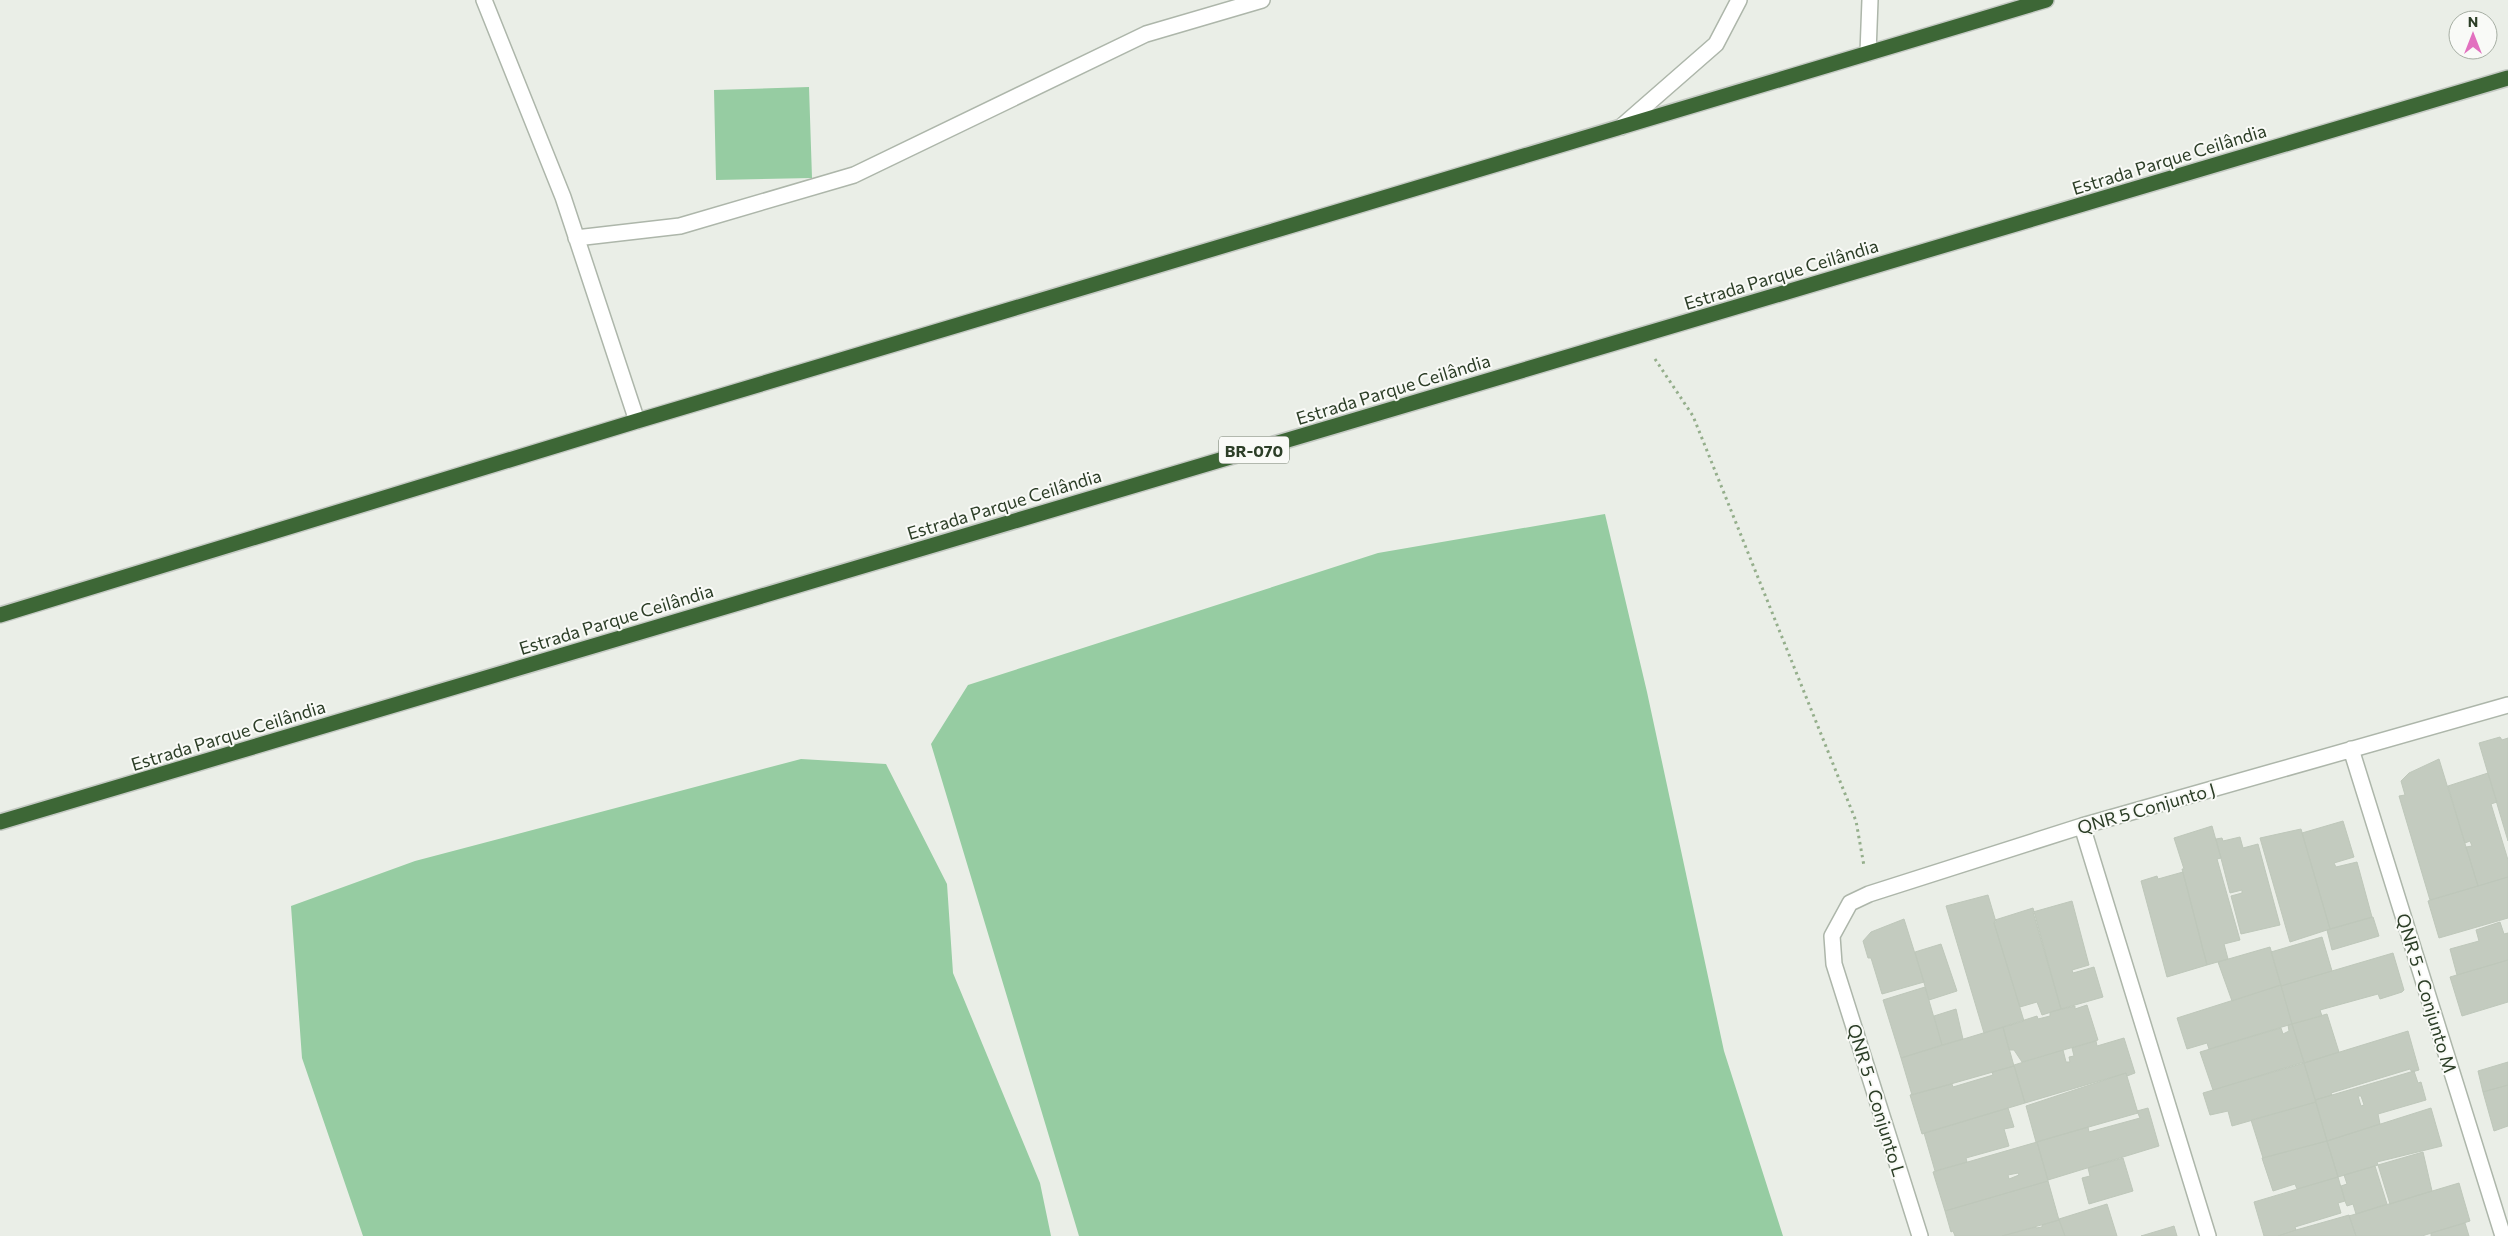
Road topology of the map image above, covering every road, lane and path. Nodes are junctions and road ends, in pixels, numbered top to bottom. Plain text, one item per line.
1 (484, 0) edge
2 (1262, 0) edge
3 (1739, 0) edge
4 (1870, 0) edge
5 (2046, 0) edge
6 (1868, 53) junction
7 (2508, 78) edge
8 (1621, 127) junction
9 (576, 238) junction
10 (1640, 336) junction
11 (637, 422) junction
12 (0, 615) edge
13 (2508, 705) edge
14 (2351, 749) junction
15 (0, 822) edge
16 (2082, 826) junction
17 (1869, 894) junction
18 (1834, 964) joint
19 (1920, 1236) edge
20 (2208, 1236) edge
21 (2503, 1236) edge

1 - 9 street
2 - 9 street
3 - 8 street
4 - 6 street
5 - 6 highway
6 - 8 highway
7 - 10 highway, Estrada Parque Ceilândia / BR-070
8 - 11 highway
9 - 11 street
10 - 15 highway, Estrada Parque Ceilândia / BR-070
10 - 17 path
11 - 12 highway
13 - 14 street, QNR 5 Conjunto J
14 - 16 street, QNR 5 Conjunto J
14 - 21 street, QNR 5 - Conjunto M
16 - 17 street, QNR 5 Conjunto J
16 - 20 street
17 - 18 street, QNR 5 Conjunto J
18 - 19 street, QNR 5 - Conjunto L

